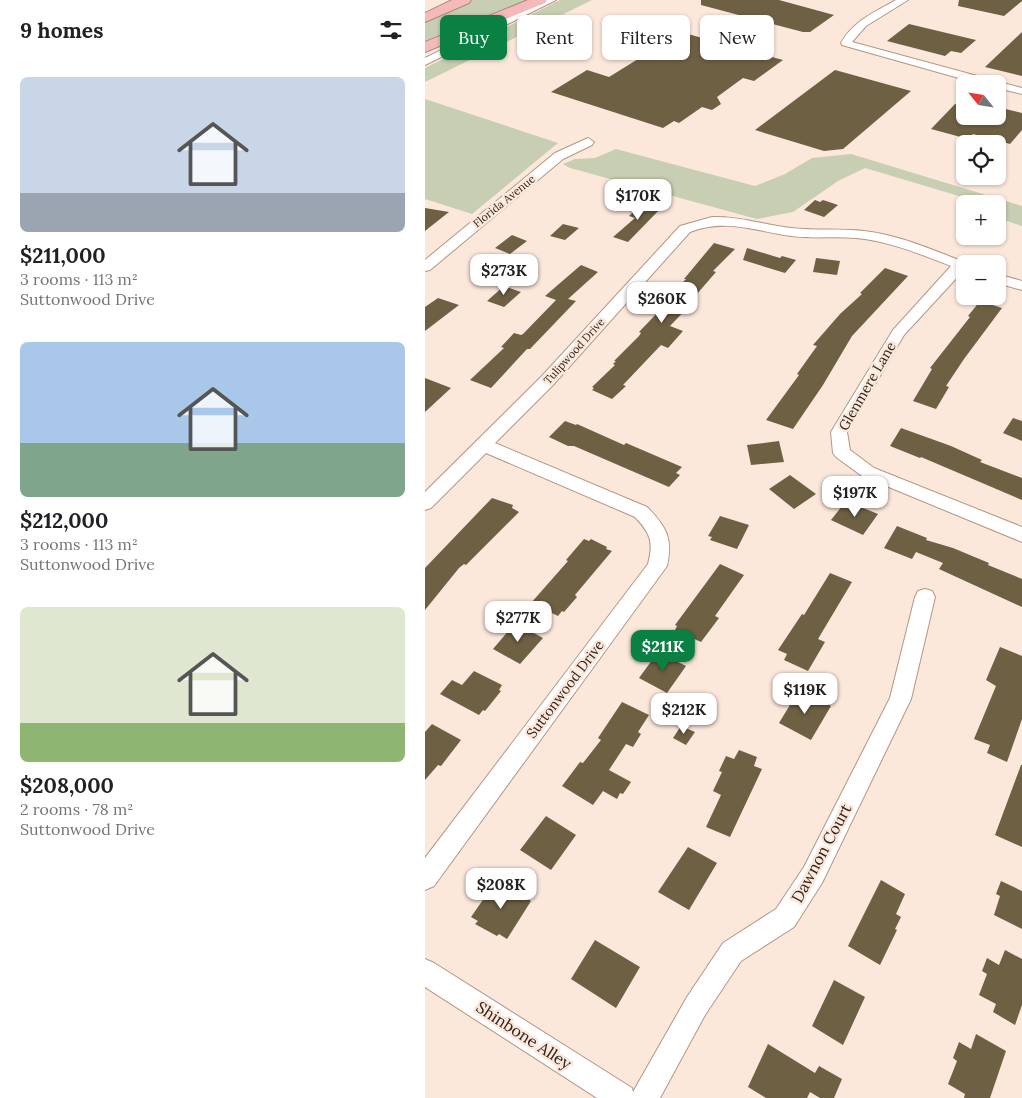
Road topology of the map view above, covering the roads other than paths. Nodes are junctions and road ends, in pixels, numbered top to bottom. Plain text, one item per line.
1 (464, 0) edge
2 (540, 0) edge
3 (551, 0) edge
4 (903, 0) edge
5 (425, 18) edge
6 (425, 47) edge
7 (425, 62) edge
8 (959, 75) edge
9 (1006, 87) edge
10 (1022, 91) edge
11 (588, 142) dead end
12 (428, 262) edge
13 (956, 264) edge
14 (956, 273) edge
15 (1006, 281) edge
16 (1022, 286) edge
17 (484, 445) junction
18 (425, 503) edge
19 (1022, 535) edge
20 (925, 597) dead end
21 (425, 878) edge
22 (425, 972) edge
23 (622, 1098) edge
24 (645, 1098) edge

1 - 5 highway
2 - 6 highway
3 - 7 street
4 - 8 street
9 - 10 street
11 - 12 street, Florida Avenue
13 - 17 street, Tulipwood Drive
14 - 19 street, Glenmere Lane
15 - 16 street
17 - 18 street, Tulipwood Drive
17 - 21 street, Suttonwood Drive
20 - 24 street, Dawnon Court
22 - 23 street, Shinbone Alley

